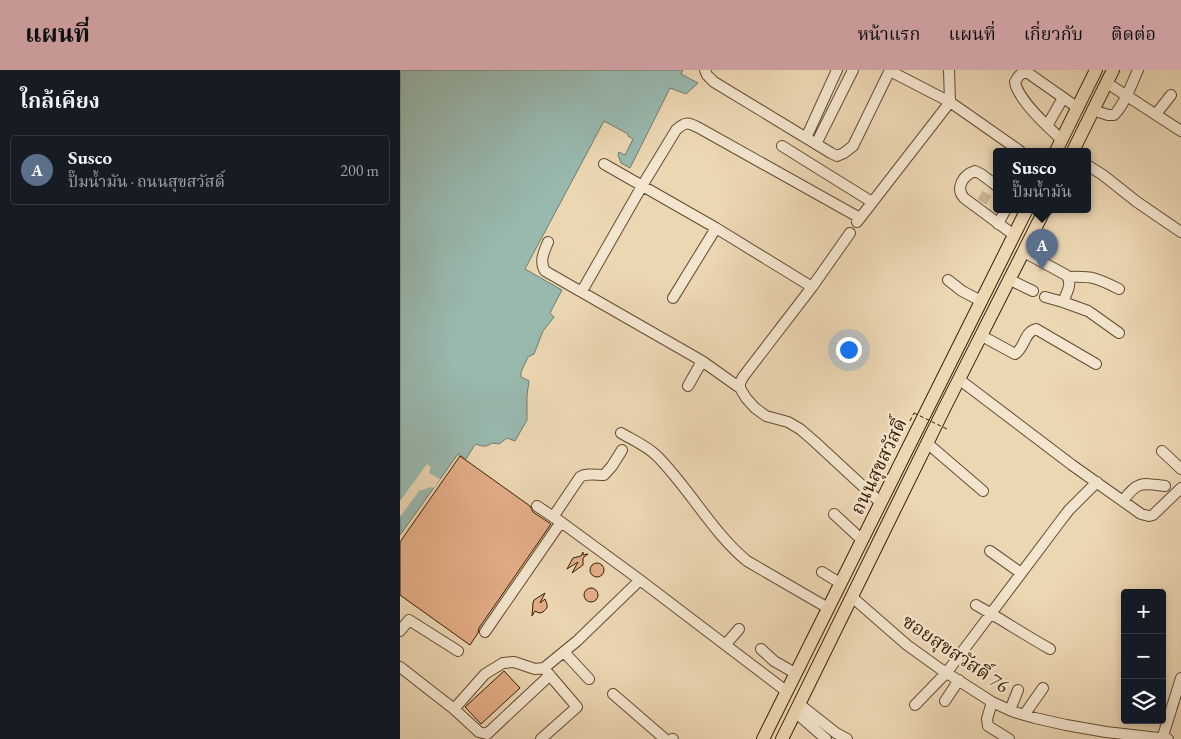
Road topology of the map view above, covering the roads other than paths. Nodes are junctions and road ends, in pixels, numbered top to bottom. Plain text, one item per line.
1 (705, 70) edge
2 (837, 70) edge
3 (853, 70) edge
4 (890, 70) edge
5 (949, 70) edge
6 (1096, 70) edge
7 (1114, 70) edge
8 (1138, 70) edge
9 (1107, 83) junction
10 (1126, 95) junction
11 (1171, 95) dead end
12 (1063, 98) junction
13 (950, 102) junction
14 (1078, 108) junction
15 (1093, 110) junction
16 (1156, 114) junction
17 (1047, 126) junction
18 (1181, 131) edge
19 (806, 138) junction
20 (816, 144) junction
21 (782, 146) dead end
22 (1059, 146) edge
23 (1016, 148) edge
24 (1074, 148) edge
25 (604, 164) dead end
26 (1091, 167) edge
27 (993, 183) edge
28 (642, 186) junction
29 (993, 186) edge
30 (988, 192) tunnel mouth
31 (872, 202) junction
32 (1004, 213) edge
33 (1025, 213) edge
34 (1043, 213) edge
35 (998, 224) junction
36 (716, 228) junction
37 (1181, 232) edge
38 (850, 233) dead end
39 (1014, 235) junction
40 (548, 242) dead end
41 (1024, 252) junction
42 (1068, 276) junction
43 (948, 280) dead end
44 (1010, 280) junction
45 (812, 287) junction
46 (1118, 290) dead end
47 (582, 291) junction
48 (1033, 291) dead end
49 (1045, 297) dead end
50 (673, 298) dead end
51 (981, 301) junction
52 (1063, 302) junction
53 (1119, 333) dead end
54 (982, 336) junction
55 (702, 362) junction
56 (1096, 364) dead end
57 (960, 380) junction
58 (688, 386) dead end
59 (740, 388) junction
60 (621, 433) dead end
61 (927, 443) junction
62 (622, 450) dead end
63 (1162, 451) dead end
64 (1181, 469) edge
65 (1097, 482) junction
66 (1165, 486) dead end
67 (1181, 488) edge
68 (983, 491) dead end
69 (1123, 501) junction
70 (881, 503) junction
71 (537, 506) dead end
72 (834, 514) dead end
73 (557, 519) junction
74 (862, 540) junction
75 (990, 551) dead end
76 (822, 572) dead end
77 (1021, 573) junction
78 (640, 580) junction
79 (840, 583) junction
80 (852, 597) junction
81 (976, 605) dead end
82 (828, 608) junction
83 (992, 614) junction
84 (739, 629) dead end
85 (400, 632) edge
86 (485, 632) dead end
87 (726, 644) junction
88 (761, 649) dead end
89 (1050, 649) dead end
90 (458, 651) dead end
91 (564, 652) junction
92 (400, 667) edge
93 (547, 672) junction
94 (947, 672) junction
95 (795, 673) junction
96 (1181, 678) edge
97 (588, 679) dead end
98 (959, 680) junction
99 (1043, 688) dead end
100 (786, 690) junction
101 (1018, 690) dead end
102 (613, 694) dead end
103 (945, 700) dead end
104 (992, 702) junction
105 (915, 705) dead end
106 (797, 708) junction
107 (454, 709) junction
108 (1010, 710) junction
109 (1024, 715) junction
110 (1103, 735) edge
111 (541, 739) edge
112 (664, 739) edge
113 (763, 739) edge
114 (782, 739) edge
115 (826, 739) edge
116 (846, 739) edge
117 (1009, 739) edge
118 (1162, 739) edge
119 (1168, 739) edge

1 - 19 street
2 - 19 street
3 - 20 street
4 - 13 street
4 - 20 street
5 - 13 street
6 - 14 main road
7 - 9 main road
8 - 10 street
9 - 10 street
9 - 15 main road
10 - 15 street
10 - 16 street
11 - 16 street
12 - 14 street
12 - 17 street
12 - 17 street
13 - 23 street
13 - 31 street
14 - 22 main road
15 - 24 main road
16 - 18 street
17 - 22 street
19 - 20 street
21 - 31 street
25 - 28 street
26 - 37 street
27 - 35 street
28 - 31 street
28 - 36 street
28 - 47 street
29 - 30 street
32 - 35 street
33 - 39 main road, ถนนสุขสวัสดิ์
34 - 41 main road, ถนนสุขสวัสดิ์
35 - 39 street
36 - 45 street
36 - 50 street
38 - 45 street
39 - 51 main road, ถนนสุขสวัสดิ์
40 - 47 street
41 - 42 street
41 - 44 main road, ถนนสุขสวัสดิ์
42 - 46 street
42 - 52 street
43 - 51 street
44 - 48 street
44 - 54 main road, ถนนสุขสวัสดิ์
45 - 59 street
47 - 55 street
49 - 52 street
51 - 70 main road, ถนนสุขสวัสดิ์
52 - 53 street
54 - 56 street
54 - 57 main road, ถนนสุขสวัสดิ์
55 - 58 street
55 - 59 street
57 - 61 main road, ถนนสุขสวัสดิ์
57 - 65 street
59 - 70 street
60 - 82 street
61 - 68 street
61 - 80 main road, ถนนสุขสวัสดิ์
62 - 73 street
63 - 64 street
65 - 69 street
65 - 77 street
66 - 69 street
67 - 69 street
70 - 74 main road, ถนนสุขสวัสดิ์
71 - 73 street
72 - 74 street
73 - 78 street
73 - 86 street
74 - 79 main road, ถนนสุขสวัสดิ์
75 - 77 street
76 - 79 street
77 - 83 street
78 - 87 street
78 - 91 street
79 - 82 main road, ถนนสุขสวัสดิ์
80 - 94 street, ซอยสุขสวัสดิ์ 76
80 - 106 main road, ถนนสุขสวัสดิ์
81 - 83 street
82 - 95 main road, ถนนสุขสวัสดิ์
83 - 89 street
83 - 94 street
84 - 87 street
85 - 90 street
87 - 100 street
88 - 95 street
91 - 93 street
91 - 97 street
92 - 107 street
93 - 107 street
93 - 107 street
93 - 111 street
94 - 98 street, ซอยสุขสวัสดิ์ 76
94 - 105 street
95 - 100 main road, ถนนสุขสวัสดิ์
96 - 118 street
98 - 103 street
98 - 104 street, ซอยสุขสวัสดิ์ 76
99 - 109 street
100 - 113 main road, ถนนสุขสวัสดิ์
101 - 108 street
102 - 112 street
104 - 108 street, ซอยสุขสวัสดิ์ 76
104 - 117 street
106 - 114 main road, ถนนสุขสวัสดิ์
106 - 115 street
106 - 116 street
108 - 109 street, ซอยสุขสวัสดิ์ 76
109 - 110 street, ซอยสุขสวัสดิ์ 76
110 - 118 street, ซอยสุขสวัสดิ์ 76
118 - 119 street, ซอยสุขสวัสดิ์ 76

